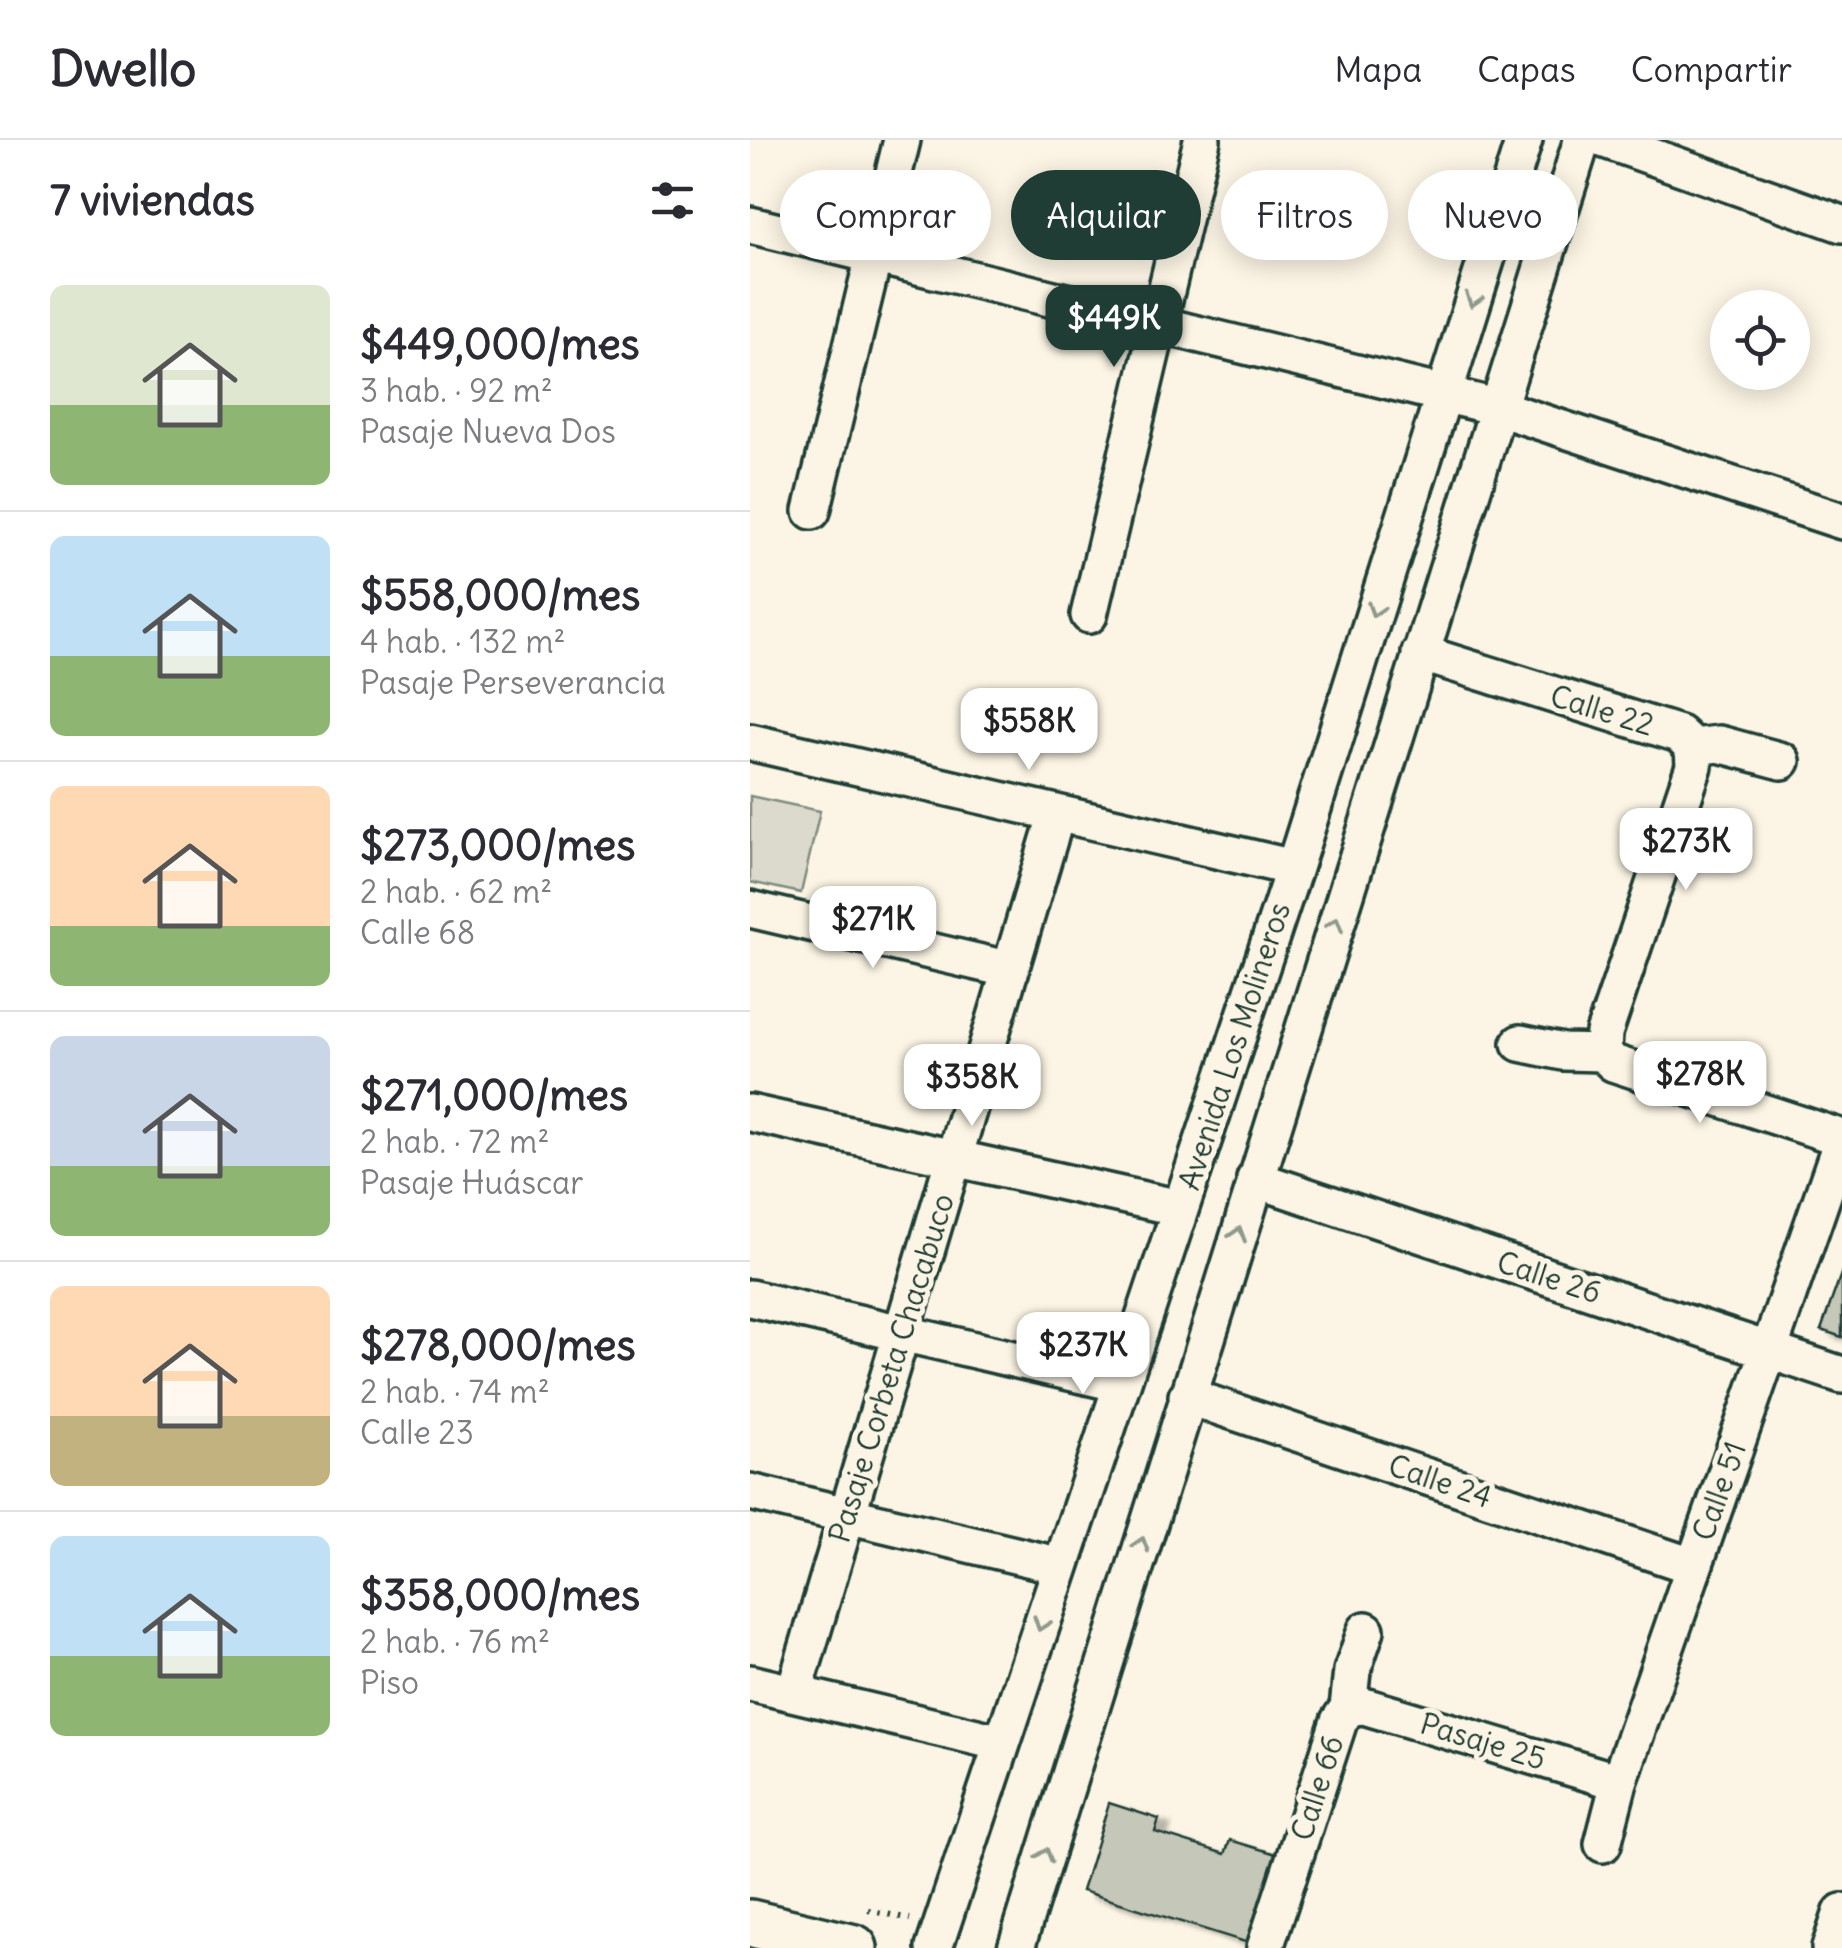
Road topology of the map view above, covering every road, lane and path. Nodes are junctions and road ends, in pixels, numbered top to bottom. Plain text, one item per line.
1 (902, 140) edge
2 (1202, 140) edge
3 (1524, 140) edge
4 (1582, 140) edge
5 (1605, 140) edge
6 (895, 170) edge
7 (1842, 224) edge
8 (750, 225) edge
9 (780, 232) edge
10 (874, 260) edge
11 (896, 260) edge
12 (1158, 323) junction
13 (1443, 394) junction
14 (1496, 407) junction
15 (812, 512) dead end
16 (1842, 521) edge
17 (1088, 614) dead end
18 (1420, 653) junction
19 (750, 742) edge
20 (1694, 747) junction
21 (1782, 761) dead end
22 (1058, 813) junction
23 (1294, 868) junction
24 (750, 909) edge
25 (1011, 970) junction
26 (1520, 1043) dead end
27 (1603, 1053) junction
28 (750, 1113) edge
29 (1842, 1139) edge
30 (954, 1158) junction
31 (1255, 1179) junction
32 (1180, 1208) junction
33 (750, 1298) edge
34 (902, 1333) junction
35 (1769, 1351) junction
36 (1842, 1375) edge
37 (1122, 1384) junction
38 (1188, 1396) junction
39 (750, 1492) edge
40 (847, 1515) junction
41 (1061, 1566) junction
42 (1692, 1566) junction
43 (1366, 1630) dead end
44 (750, 1682) edge
45 (794, 1693) junction
46 (1348, 1708) junction
47 (1002, 1743) junction
48 (1619, 1782) junction
49 (1603, 1844) dead end
50 (1842, 1912) edge
51 (750, 1923) edge
52 (856, 1928) edge
53 (938, 1937) edge
54 (1016, 1948) edge
55 (1266, 1948) edge
56 (1830, 1948) edge

1 - 6 street
2 - 12 street
3 -> 13 street, Avenida Los Molineros
4 - 14 street, Avenida Los Molineros
5 - 7 street
8 - 9 street
10 - 15 street
11 - 12 street
12 - 13 street
12 - 17 street
13 - 14 street
13 -> 23 street, Avenida Los Molineros
14 - 16 street
14 - 18 street, Avenida Los Molineros
18 - 20 street, Calle 22
31 -> 18 street, Avenida Los Molineros
19 - 22 street
20 - 21 street, Calle 22
20 - 27 street
22 - 23 street
22 - 25 street, Pasaje Corbeta Chacabuco
23 - 32 street, Avenida Los Molineros
24 - 25 street
25 - 30 street, Pasaje Corbeta Chacabuco
26 - 27 street
27 - 29 street
28 - 30 street
29 - 35 street, Calle 51
30 - 32 street
30 - 34 street, Pasaje Corbeta Chacabuco
31 - 35 street, Calle 26
38 -> 31 street, Avenida Los Molineros
32 - 37 street, Avenida Los Molineros
33 - 34 street
34 - 37 street
34 - 40 street, Pasaje Corbeta Chacabuco
35 - 36 street, Calle 26
35 - 42 street, Calle 51
37 - 41 street, Avenida Los Molineros
38 - 42 street, Calle 24
54 -> 38 street, Avenida Los Molineros
39 - 40 street
40 - 41 street
40 - 45 street, Pasaje Corbeta Chacabuco
41 -> 47 street, Avenida Los Molineros
42 - 48 street, Calle 51
43 - 46 street, Calle 66
44 - 45 street
45 - 47 street
46 - 48 street, Pasaje 25
46 - 55 street, Calle 66
47 - 53 street, Avenida Los Molineros
48 - 49 street, Calle 51
50 - 56 street
51 - 52 main road
52 - 53 path

